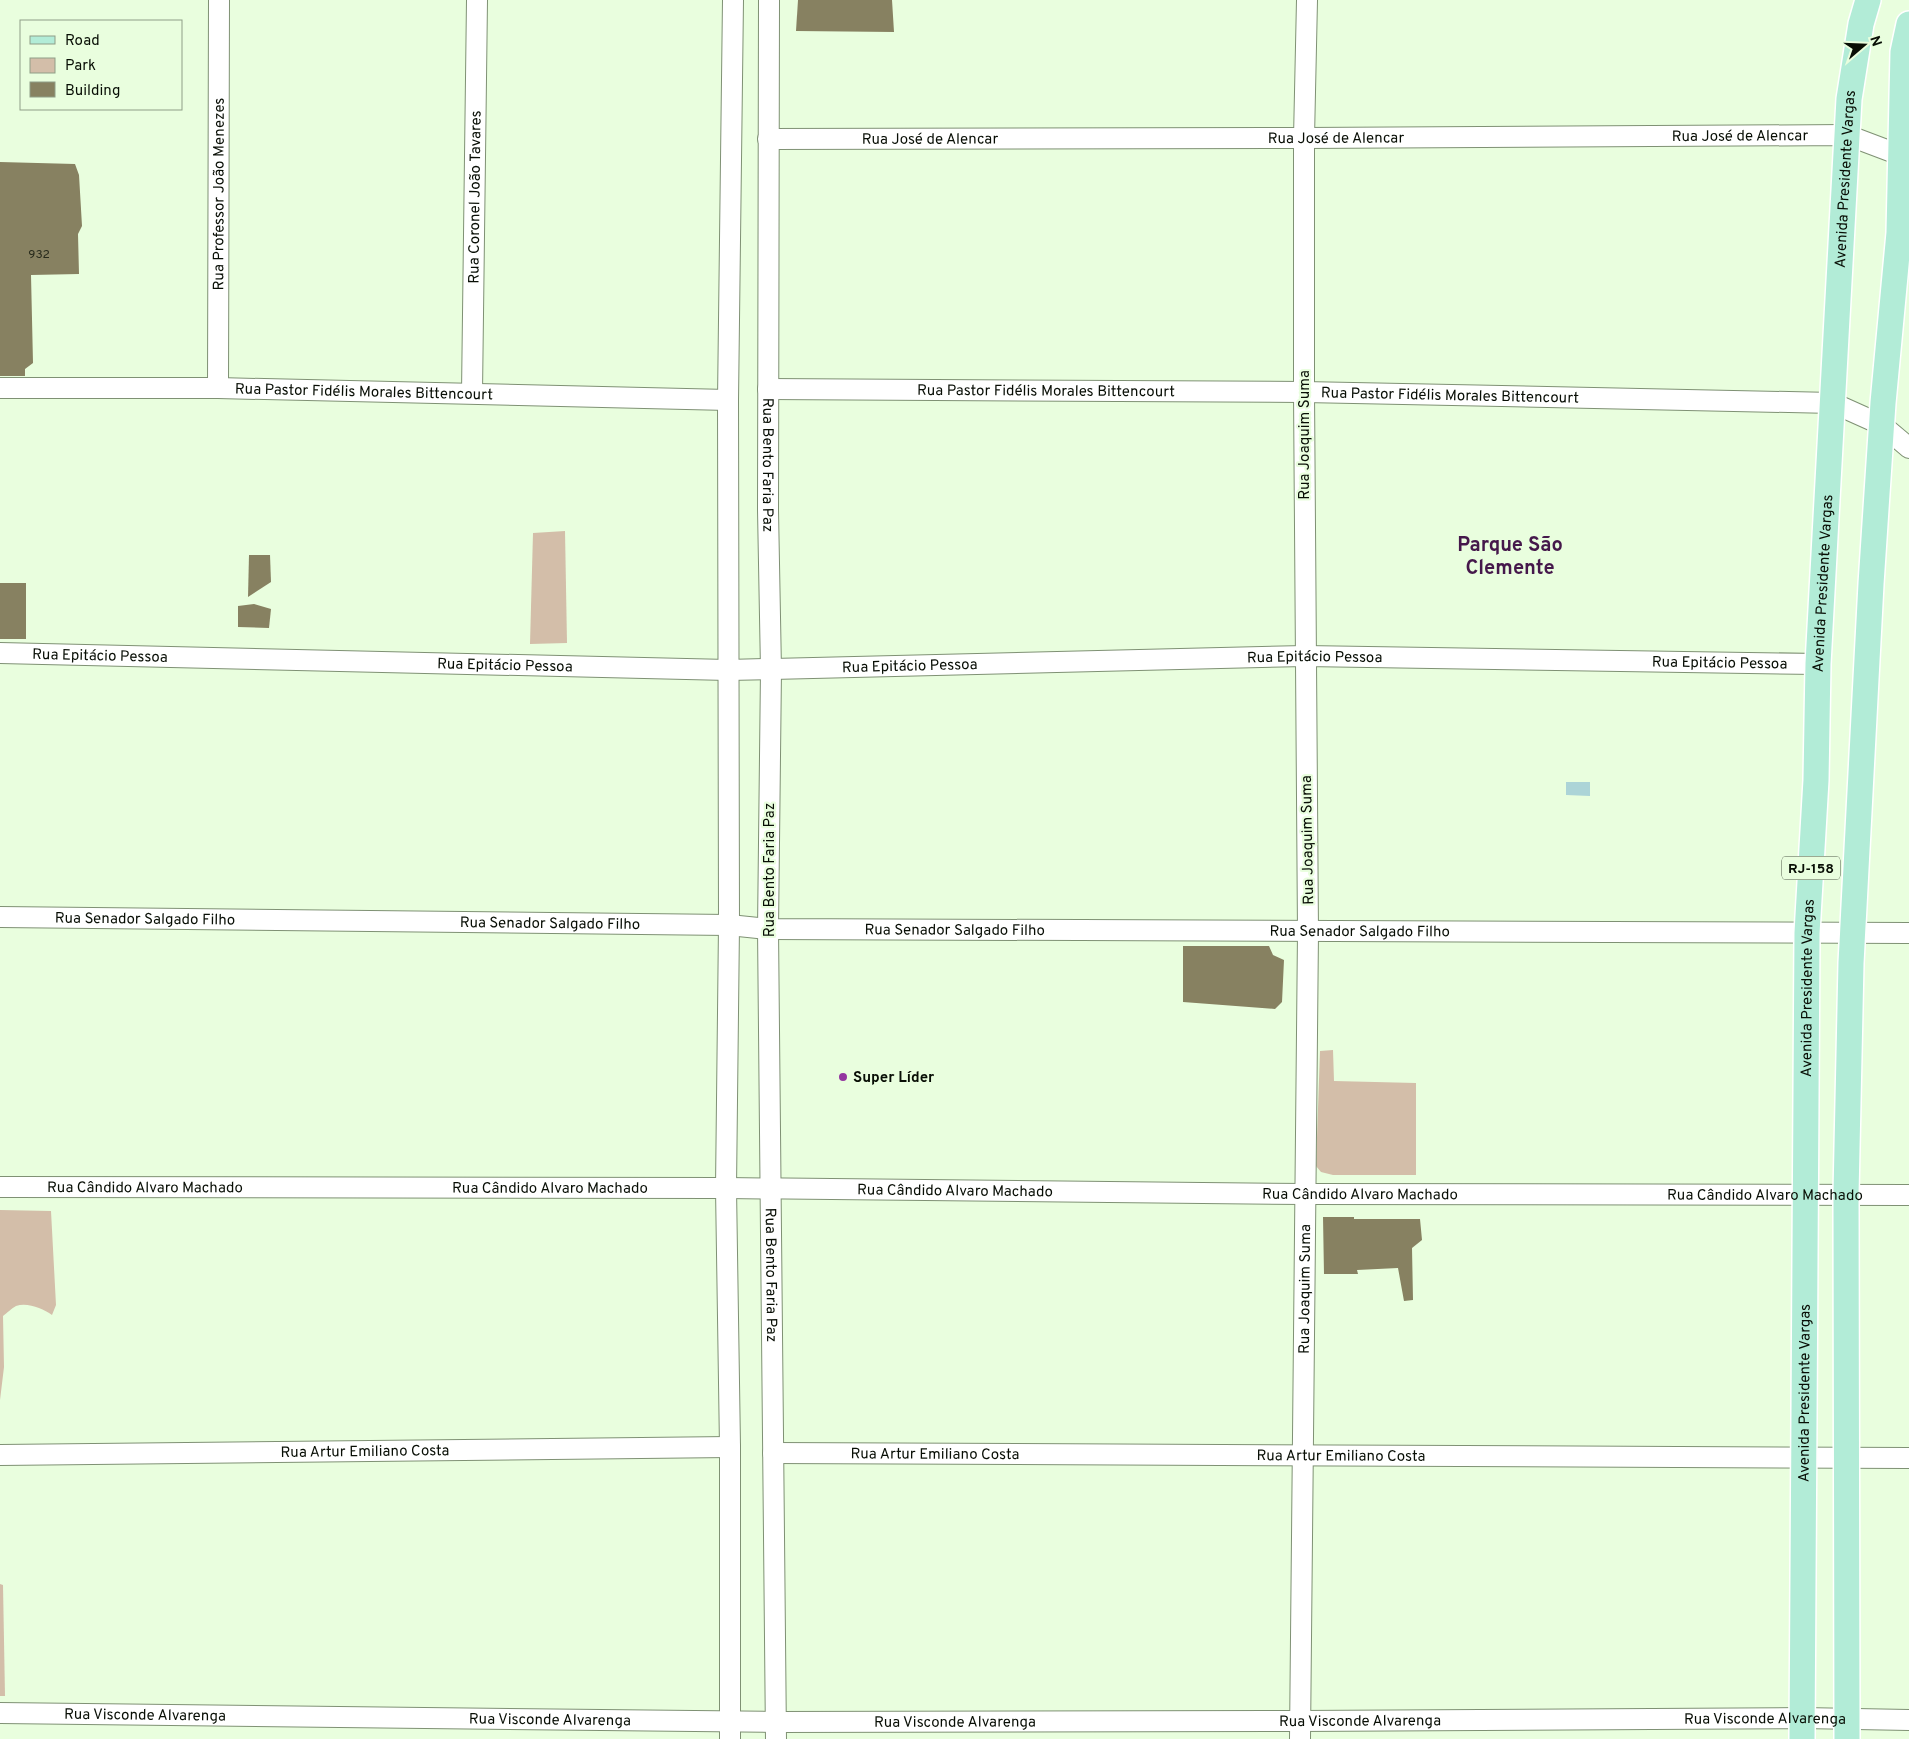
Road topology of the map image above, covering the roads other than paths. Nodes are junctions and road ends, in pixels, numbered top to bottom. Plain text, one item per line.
1 (219, 0) edge
2 (477, 0) edge
3 (733, 0) edge
4 (770, 0) edge
5 (1307, 0) edge
6 (1868, 0) edge
7 (1909, 24) edge
8 (1847, 135) junction
9 (768, 138) junction
10 (1304, 138) junction
11 (1900, 155) junction
12 (0, 388) edge
13 (218, 388) junction
14 (768, 389) junction
15 (1304, 392) junction
16 (472, 394) junction
17 (728, 400) junction
18 (1833, 403) junction
19 (1882, 425) junction
20 (1909, 448) edge
21 (0, 653) edge
22 (1305, 656) junction
23 (1818, 664) junction
24 (728, 670) junction
25 (771, 670) junction
26 (0, 917) edge
27 (729, 925) junction
28 (768, 929) junction
29 (1308, 932) junction
30 (1807, 933) junction
31 (1909, 933) edge
32 (1852, 934) junction
33 (0, 1186) edge
34 (726, 1188) junction
35 (770, 1189) junction
36 (1306, 1194) junction
37 (1846, 1194) junction
38 (1805, 1195) junction
39 (1909, 1195) edge
40 (730, 1447) junction
41 (773, 1453) junction
42 (0, 1455) edge
43 (1303, 1455) junction
44 (1845, 1457) junction
45 (1805, 1458) junction
46 (1909, 1458) edge
47 (0, 1713) edge
48 (1909, 1720) edge
49 (1802, 1728) edge
50 (1847, 1728) edge
51 (730, 1730) edge
52 (776, 1730) edge
53 (1300, 1730) edge

1 - 13 street, Rua Professor João Menezes
2 - 16 street, Rua Coronel João Tavares
3 - 17 street
4 - 9 street, Rua Bento Faria Paz
5 - 10 street, Rua Joaquim Suma
6 - 8 main road, Avenida Presidente Vargas / RJ-158
7 - 11 main road, RJ-158
8 - 10 street, Rua José de Alencar
8 - 11 street, Rua José de Alencar
8 - 18 main road, Avenida Presidente Vargas / RJ-158
9 - 10 street, Rua José de Alencar
9 - 14 street, Rua Bento Faria Paz
10 - 15 street, Rua Joaquim Suma
11 - 19 main road, RJ-158
12 - 13 street, Rua Pastor Fidélis Morales Bittencourt
13 - 16 street, Rua Pastor Fidélis Morales Bittencourt
14 - 15 street, Rua Pastor Fidélis Morales Bittencourt
14 - 25 street, Rua Bento Faria Paz
15 - 18 street, Rua Pastor Fidélis Morales Bittencourt
15 - 22 street, Rua Joaquim Suma
16 - 17 street, Rua Pastor Fidélis Morales Bittencourt
17 - 24 street
18 - 19 street
18 - 23 main road, Avenida Presidente Vargas / RJ-158
19 - 20 street
19 - 32 main road, RJ-158
21 - 24 street, Rua Epitácio Pessoa
22 - 23 street, Rua Epitácio Pessoa
22 - 25 street, Rua Epitácio Pessoa
22 - 29 street, Rua Joaquim Suma
23 - 30 main road, Avenida Presidente Vargas / RJ-158
24 - 25 street, Rua Epitácio Pessoa
24 - 27 street
25 - 28 street, Rua Bento Faria Paz
26 - 27 street, Rua Senador Salgado Filho
27 - 28 street, Rua Senador Salgado Filho
27 - 34 street
28 - 29 street, Rua Senador Salgado Filho
28 - 35 street, Rua Bento Faria Paz
29 - 30 street, Rua Senador Salgado Filho
29 - 36 street, Rua Joaquim Suma
30 - 32 street, Rua Senador Salgado Filho
30 - 38 main road, Avenida Presidente Vargas / RJ-158
31 - 32 street, Rua Senador Salgado Filho
32 - 37 main road, RJ-158
33 - 34 street, Rua Cândido Alvaro Machado
34 - 35 street, Rua Cândido Alvaro Machado
34 - 40 street
35 - 36 street, Rua Cândido Alvaro Machado
35 - 41 street, Rua Bento Faria Paz
36 - 38 street, Rua Cândido Alvaro Machado
36 - 43 street, Rua Joaquim Suma
37 - 38 street, Rua Cândido Alvaro Machado
37 - 39 street, Rua Cândido Alvaro Machado
37 - 44 main road, RJ-158
38 - 45 main road, Avenida Presidente Vargas / RJ-158
40 - 42 street, Rua Artur Emiliano Costa
40 - 51 street
41 - 43 street, Rua Artur Emiliano Costa
41 - 52 street, Rua Bento Faria Paz
43 - 45 street, Rua Artur Emiliano Costa
43 - 53 street, Rua Joaquim Suma
44 - 45 street, Rua Artur Emiliano Costa
44 - 46 street, Rua Artur Emiliano Costa
44 - 50 main road, RJ-158
45 - 49 main road, Avenida Presidente Vargas / RJ-158
47 - 51 street, Rua Visconde Alvarenga
48 - 50 street, Rua Visconde Alvarenga
49 - 50 street, Rua Visconde Alvarenga
49 - 53 street, Rua Visconde Alvarenga
51 - 52 street, Rua Visconde Alvarenga
52 - 53 street, Rua Visconde Alvarenga

